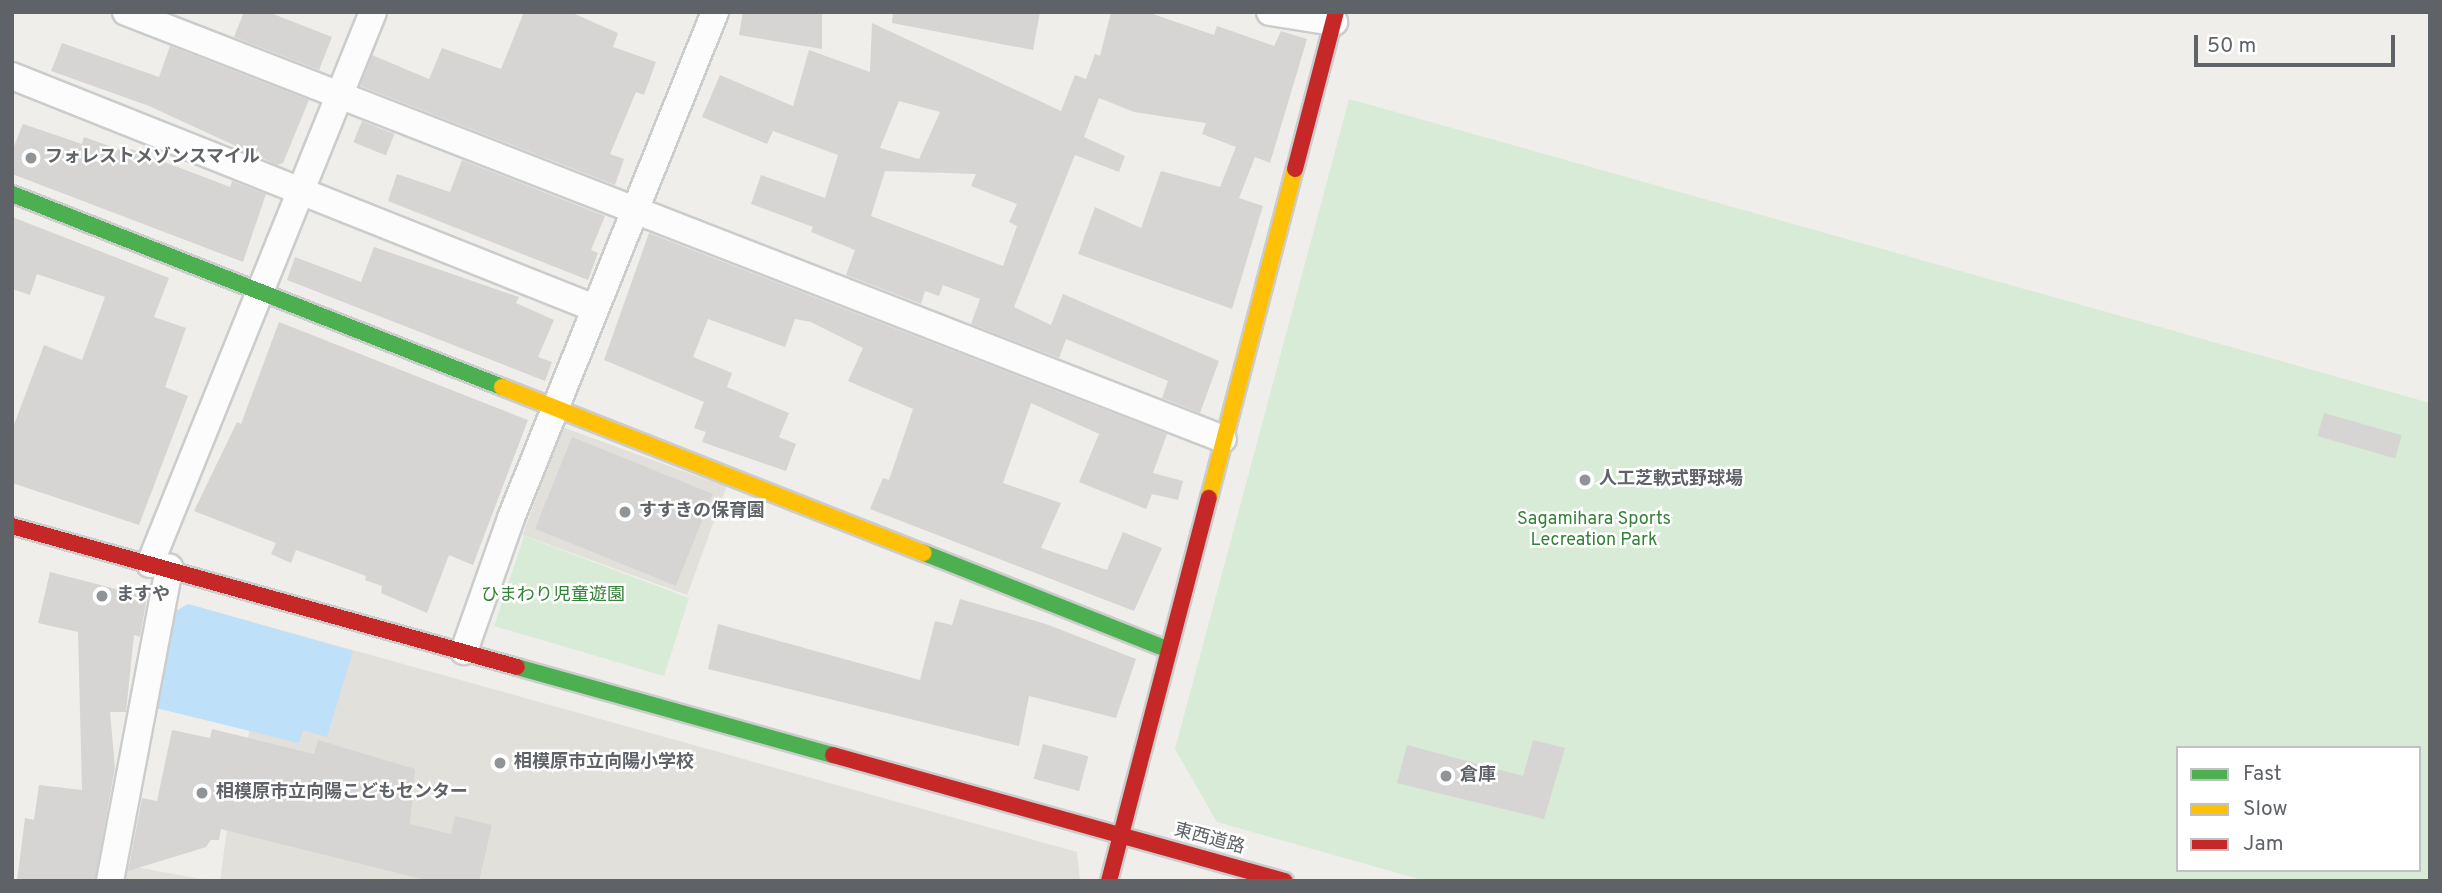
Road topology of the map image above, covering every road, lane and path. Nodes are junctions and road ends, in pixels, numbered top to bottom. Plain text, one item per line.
1 (126, 12) edge
2 (373, 12) edge
3 (715, 12) edge
4 (1270, 12) edge
5 (1335, 17) edge
6 (12, 76) edge
7 (340, 95) junction
8 (301, 191) junction
9 (12, 194) edge
10 (634, 209) junction
11 (259, 295) junction
12 (594, 308) junction
13 (554, 408) junction
14 (1223, 439) junction
15 (12, 526) edge
16 (160, 566) junction
17 (1167, 649) junction
18 (464, 651) junction
19 (1122, 835) junction
20 (110, 881) edge
21 (1109, 881) edge
22 (1285, 881) edge

1 - 7 street
2 - 7 street
3 - 10 street
4 - 5 street
5 - 14 street
6 - 8 street
7 - 8 street
7 - 10 street
8 - 11 street
8 - 12 street
9 - 11 street
10 - 12 street
10 - 14 street
11 - 13 street
11 - 16 street
12 - 13 street
13 - 17 street
13 - 18 street
14 - 17 street
15 - 16 street, 東西道路
16 - 18 street, 東西道路
16 - 20 street
17 - 19 street
18 - 19 street, 東西道路
19 - 21 street
19 - 22 street, 東西道路

